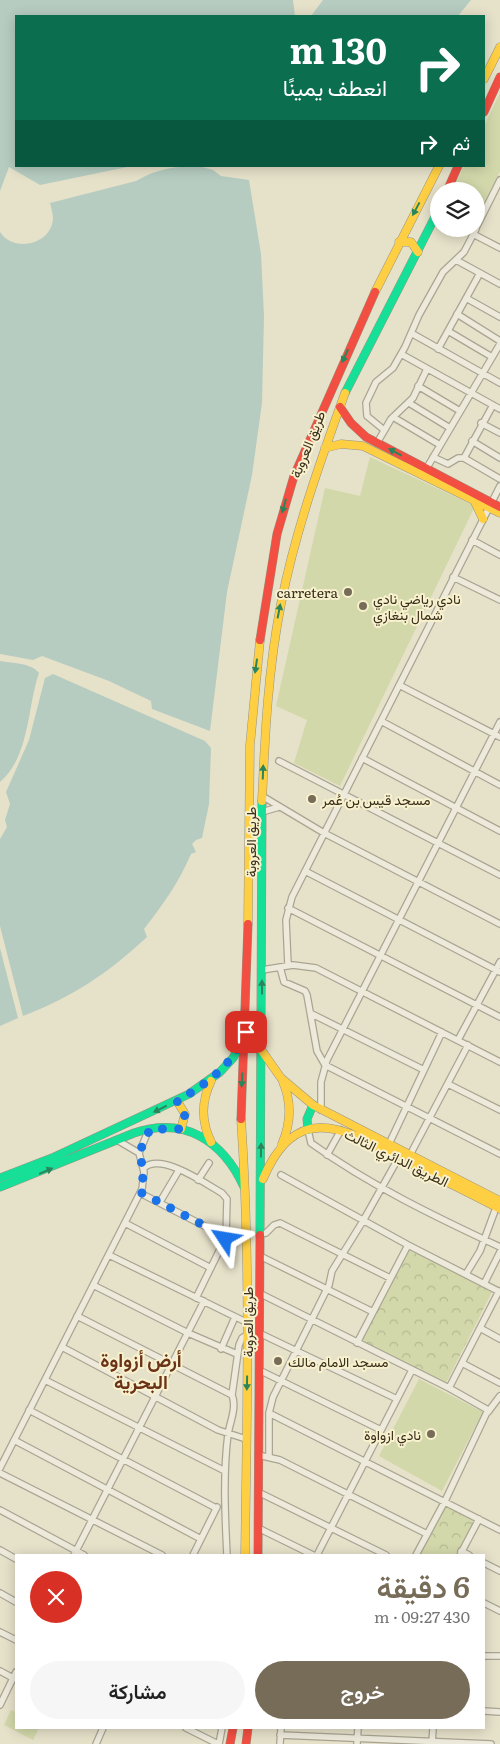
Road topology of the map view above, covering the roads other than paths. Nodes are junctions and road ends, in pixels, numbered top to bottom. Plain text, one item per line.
1 (500, 47) edge
2 (485, 77) edge
3 (500, 77) edge
4 (485, 110) edge
5 (438, 167) edge
6 (458, 167) edge
7 (500, 180) edge
8 (451, 182) edge
9 (493, 194) junction
10 (500, 198) edge
11 (485, 210) edge
12 (430, 227) edge
13 (472, 237) edge
14 (485, 237) edge
15 (399, 242) junction
16 (500, 248) edge
17 (418, 252) junction
18 (456, 260) junction
19 (480, 273) junction
20 (500, 284) edge
21 (466, 298) junction
22 (457, 314) junction
23 (500, 317) edge
24 (448, 332) junction
25 (411, 333) junction
26 (500, 343) edge
27 (438, 349) junction
28 (402, 354) junction
29 (492, 357) junction
30 (427, 369) junction
31 (483, 373) junction
32 (500, 383) edge
33 (418, 386) junction
34 (471, 393) junction
35 (409, 403) junction
36 (493, 405) junction
37 (340, 407) junction
38 (500, 409) edge
39 (460, 411) junction
40 (393, 417) junction
41 (481, 423) junction
42 (450, 428) junction
43 (384, 430) junction
44 (500, 433) edge
45 (472, 441) junction
46 (377, 443) junction
47 (440, 445) junction
48 (325, 448) junction
49 (433, 457) junction
50 (464, 458) junction
51 (500, 458) edge
52 (424, 472) junction
53 (500, 479) edge
54 (500, 486) edge
55 (474, 500) junction
56 (490, 505) junction
57 (500, 507) edge
58 (500, 513) edge
59 (483, 519) junction
60 (277, 534) junction
61 (298, 539) junction
62 (472, 540) junction
63 (500, 555) edge
64 (454, 577) junction
65 (500, 600) edge
66 (399, 685) junction
67 (381, 721) junction
68 (500, 722) edge
69 (494, 734) junction
70 (500, 737) edge
71 (362, 758) junction
72 (278, 761) dead end
73 (474, 772) junction
74 (500, 785) edge
75 (344, 794) junction
76 (262, 796) junction
77 (279, 808) junction
78 (456, 808) junction
79 (262, 812) junction
80 (500, 831) edge
81 (324, 833) junction
82 (438, 843) junction
83 (305, 871) junction
84 (500, 875) edge
85 (418, 882) junction
86 (288, 908) junction
87 (398, 920) junction
88 (500, 924) edge
89 (380, 956) junction
90 (500, 962) edge
91 (288, 965) junction
92 (280, 967) junction
93 (262, 970) junction
94 (498, 971) edge
95 (362, 992) junction
96 (477, 1005) junction
97 (312, 1014) junction
98 (500, 1017) edge
99 (343, 1029) junction
100 (246, 1032) junction
101 (442, 1032) junction
102 (458, 1040) junction
103 (468, 1045) junction
104 (262, 1051) junction
105 (500, 1062) edge
106 (325, 1065) junction
107 (424, 1070) junction
108 (213, 1078) junction
109 (281, 1078) junction
110 (448, 1084) junction
111 (242, 1100) junction
112 (261, 1100) junction
113 (177, 1101) junction
114 (313, 1105) junction
115 (406, 1107) junction
116 (321, 1110) junction
117 (500, 1110) edge
118 (430, 1117) junction
119 (150, 1129) junction
120 (181, 1129) junction
121 (308, 1130) junction
122 (342, 1130) junction
123 (117, 1140) junction
124 (213, 1144) junction
125 (389, 1144) junction
126 (280, 1148) junction
127 (139, 1153) junction
128 (500, 1154) edge
129 (327, 1155) junction
130 (410, 1155) junction
131 (399, 1157) junction
132 (209, 1163) dead end
133 (144, 1168) junction
134 (179, 1170) junction
135 (281, 1175) dead end
136 (0, 1178) edge
137 (198, 1180) junction
138 (0, 1187) edge
139 (382, 1187) junction
140 (260, 1190) junction
141 (140, 1192) junction
142 (246, 1192) junction
143 (160, 1202) junction
144 (499, 1203) edge
145 (363, 1221) junction
146 (124, 1223) junction
147 (260, 1234) junction
148 (226, 1237) junction
149 (483, 1239) junction
150 (408, 1245) junction
151 (500, 1247) edge
152 (500, 1252) edge
153 (342, 1254) junction
154 (109, 1255) junction
155 (260, 1256) junction
156 (211, 1268) junction
157 (466, 1274) junction
158 (390, 1278) junction
159 (484, 1284) junction
160 (93, 1285) junction
161 (327, 1289) junction
162 (499, 1291) edge
163 (259, 1293) junction
164 (196, 1298) junction
165 (204, 1302) junction
166 (373, 1312) junction
167 (77, 1316) junction
168 (235, 1317) junction
169 (311, 1320) junction
170 (248, 1323) junction
171 (480, 1328) junction
172 (188, 1333) junction
173 (259, 1333) junction
174 (248, 1334) junction
175 (500, 1339) edge
176 (357, 1342) junction
177 (62, 1347) junction
178 (221, 1349) junction
179 (296, 1350) junction
180 (237, 1354) junction
181 (172, 1363) junction
182 (462, 1363) junction
183 (259, 1370) junction
184 (412, 1370) junction
185 (45, 1380) junction
186 (281, 1380) junction
187 (500, 1383) edge
188 (449, 1388) junction
189 (156, 1396) junction
190 (232, 1396) junction
191 (500, 1396) edge
192 (397, 1399) junction
193 (29, 1410) junction
194 (488, 1412) junction
195 (269, 1413) junction
196 (139, 1429) junction
197 (381, 1430) junction
198 (228, 1434) junction
199 (246, 1439) junction
200 (14, 1440) junction
201 (258, 1455) junction
202 (269, 1456) junction
203 (123, 1459) junction
204 (365, 1461) junction
205 (0, 1468) edge
206 (225, 1471) junction
207 (0, 1473) edge
208 (108, 1489) junction
209 (258, 1492) junction
210 (347, 1494) junction
211 (446, 1501) junction
212 (224, 1505) junction
213 (216, 1508) junction
214 (0, 1510) edge
215 (479, 1519) junction
216 (92, 1520) junction
217 (331, 1527) junction
218 (258, 1528) junction
219 (500, 1530) edge
220 (427, 1534) junction
221 (201, 1539) junction
222 (0, 1550) edge
223 (75, 1553) edge
224 (460, 1553) edge
225 (160, 1554) edge
226 (194, 1554) edge
227 (227, 1554) edge
228 (245, 1554) edge
229 (258, 1554) edge
230 (311, 1554) edge
231 (318, 1554) edge
232 (384, 1554) edge
233 (417, 1554) edge
234 (15, 1558) edge
235 (485, 1563) edge
236 (500, 1571) edge
237 (0, 1593) edge
238 (15, 1601) edge
239 (485, 1604) edge
240 (500, 1611) edge
241 (0, 1632) edge
242 (15, 1640) edge
243 (485, 1656) edge
244 (500, 1656) edge
245 (0, 1671) edge
246 (15, 1675) edge
247 (0, 1705) edge
248 (485, 1711) edge
249 (500, 1712) edge
250 (104, 1729) edge
251 (188, 1729) edge
252 (222, 1729) edge
253 (233, 1729) edge
254 (248, 1729) edge
255 (281, 1729) edge
256 (358, 1729) edge
257 (433, 1729) edge
258 (280, 1735) junction
259 (357, 1742) edge
260 (432, 1743) edge
261 (96, 1744) edge
262 (219, 1744) edge
263 (230, 1744) edge
264 (246, 1744) edge
265 (280, 1744) edge
266 (491, 1744) edge

1 - 2 main road
3 - 4 main road
5 -> 15 main road, طريق العروبة
6 - 8 main road
7 - 9 street
9 - 10 street
9 - 11 street
12 - 17 main road, طريق العروبة
13 - 18 street
14 - 16 street
15 - 17 main road
15 -> 60 main road, طريق العروبة
17 - 37 main road, طريق العروبة
18 - 19 street
18 - 25 street
19 - 20 street
19 - 21 street
21 - 22 street
21 - 23 street
22 - 24 street
22 - 26 street
24 - 27 street
24 - 29 street
25 - 27 street
25 - 28 street
26 - 29 street
27 - 31 street
28 - 30 street
28 - 43 street
29 - 31 street
30 - 33 street
30 - 34 street
31 - 32 street
31 - 34 street
33 - 35 street
33 - 39 street
34 - 36 street
34 - 39 street
35 - 40 street
35 - 42 street
36 - 38 street
36 - 41 street
37 - 46 main road
37 - 48 main road, طريق العروبة
39 - 42 street
40 - 43 street
40 - 47 street
41 - 44 street
41 - 45 street
42 - 47 street
43 - 46 street
45 - 50 street
45 - 51 street
52 -> 46 main road
47 - 49 street
48 - 52 main road
48 - 61 main road, طريق العروبة
49 - 50 street
49 - 52 street
50 - 53 street
52 - 55 main road
52 - 56 main road
54 - 56 street
55 - 56 main road
55 - 59 main road
56 - 57 main road
56 - 58 main road
56 - 59 street
59 - 62 street
60 - 61 main road
60 -> 100 main road, طريق العروبة
76 -> 61 main road, طريق العروبة
62 - 63 street
62 - 64 street
64 - 65 street
64 - 66 street
66 - 67 street
66 - 69 street
67 - 71 street
67 - 73 street
68 - 69 street
69 - 70 street
69 - 73 street
71 - 75 street
71 - 78 street
72 - 75 street
73 - 74 street
73 - 78 street
75 - 81 street
75 - 82 street
76 - 77 street
76 - 79 main road, طريق العروبة
77 - 79 street
77 - 81 street
78 - 80 street
78 - 82 street
79 - 93 main road, طريق العروبة
81 - 83 street
81 - 85 street
82 - 84 street
82 - 85 street
83 - 86 street
83 - 87 street
85 - 87 street
85 - 88 street
86 - 89 street
86 - 91 street
87 - 89 street
87 - 94 street
89 - 95 street
89 - 96 street
90 - 94 street
91 - 92 street
91 - 95 street
92 - 93 street
92 - 97 street
104 -> 93 main road, طريق العروبة
94 - 96 street
95 - 99 street
95 - 101 street
96 - 98 street
96 - 102 street
97 - 99 street
97 - 106 street
99 - 106 street
99 - 107 street
100 - 108 main road
100 -> 111 main road, طريق العروبة
101 - 102 street
101 - 107 street
102 - 103 street
103 - 105 street
103 - 110 street
104 - 109 main road, الطريق الدائري الثالث
104 - 112 main road, طريق العروبة
106 - 115 street
106 - 116 street
107 - 115 street
108 - 113 main road
108 - 124 main road
109 - 114 main road, الطريق الدائري الثالث
109 - 126 main road
110 - 117 street
110 - 118 street
111 - 112 main road
111 - 142 main road, طريق العروبة
140 -> 112 main road, طريق العروبة
113 - 120 main road
113 -> 136 main road
114 - 116 main road, الطريق الدائري الثالث
114 - 121 main road
115 - 118 street
115 - 125 street
116 - 125 main road, الطريق الدائري الثالث
118 - 128 street
118 - 130 street
119 - 120 main road
119 - 123 main road
119 - 127 street
120 - 124 main road
121 - 122 main road, الطريق الدائري الثالث
121 - 126 main road, الطريق الدائري الثالث
121 - 129 street
122 - 129 street
122 - 131 main road, الطريق الدائري الثالث
123 - 127 street
138 -> 123 main road
124 - 142 main road
125 - 130 main road, الطريق الدائري الثالث
126 - 140 main road, الطريق الدائري الثالث
127 - 133 street
129 - 139 street
130 - 144 main road, الطريق الدائري الثالث
131 - 139 street
131 - 144 main road, الطريق الدائري الثالث
132 - 137 street
133 - 134 street
133 - 141 street
134 - 137 street
134 - 143 street
135 - 145 street
137 - 148 street
139 - 145 street
139 - 149 street
140 - 147 main road, طريق العروبة
141 - 143 street
141 - 146 street
142 - 170 main road, طريق العروبة
143 - 148 street
144 - 149 street
145 - 150 street
145 - 153 street
146 - 154 street
146 - 156 street
147 - 153 street
147 - 155 main road, طريق العروبة
148 - 156 street
149 - 151 street
149 - 157 street
150 - 157 street
150 - 158 street
152 - 159 street
153 - 158 street
153 - 161 street
154 - 160 street
154 - 164 street
155 - 161 street
155 - 163 main road, طريق العروبة
156 - 164 street
157 - 159 street
158 - 166 street
159 - 162 street
160 - 167 street
160 - 172 street
161 - 166 street
161 - 169 street
162 - 171 street
163 - 169 street
163 - 173 main road, طريق العروبة
164 - 165 street
165 - 168 street
165 - 172 street
166 - 176 street
167 - 177 street
167 - 181 street
168 - 170 street
168 - 178 street
169 - 176 street
169 - 179 street
170 - 174 main road, طريق العروبة
171 - 175 street
171 - 182 street
172 - 178 street
172 - 181 street
173 - 179 street
173 - 183 main road, طريق العروبة
174 - 180 street
174 -> 199 main road, طريق العروبة
176 - 184 street
177 - 185 street
177 - 189 street
178 - 180 street
179 - 186 street
179 - 192 street
180 - 190 street
181 - 189 street
181 - 190 street
182 - 187 street
182 - 188 street
183 - 186 street
183 - 201 main road, طريق العروبة
184 - 188 street
184 - 192 street
185 - 193 street
185 - 196 street
186 - 195 street
186 - 197 street
188 - 194 street
189 - 196 street
189 - 198 street
190 - 198 street
191 - 194 street
192 - 197 street
193 - 200 street
193 - 203 street
194 - 211 street
195 - 202 street
195 - 204 street
196 - 203 street
196 - 206 street
197 - 204 street
198 - 199 street
198 - 206 street
199 - 228 main road, طريق العروبة
200 - 205 street
200 - 208 street
201 - 202 street
201 - 209 main road, طريق العروبة
202 - 210 street
203 - 208 street
203 - 213 street
204 - 210 street
204 - 211 street
206 - 212 street
207 - 216 street
208 - 216 street
208 - 221 street
209 - 217 street
209 - 218 main road, طريق العروبة
210 - 217 street
210 - 220 street
211 - 215 street
211 - 220 street
212 - 213 street
212 - 227 street
213 - 221 street
214 - 223 street
215 - 219 street
215 - 224 street
216 - 223 street
216 - 225 street
217 - 231 street
217 - 232 street
218 - 229 main road, طريق العروبة
218 - 230 street
220 - 233 street
221 - 226 street
222 - 234 street
235 - 236 street
237 - 238 street
239 - 240 street
241 - 242 street
243 - 244 street
245 - 246 street
246 - 247 street
248 - 249 street
250 - 261 street
251 - 262 street
252 - 262 street
253 - 263 main road
254 - 264 main road
255 - 258 street
256 - 259 street
257 - 260 street
258 - 259 street
258 - 265 street
259 - 260 street
260 - 266 street

